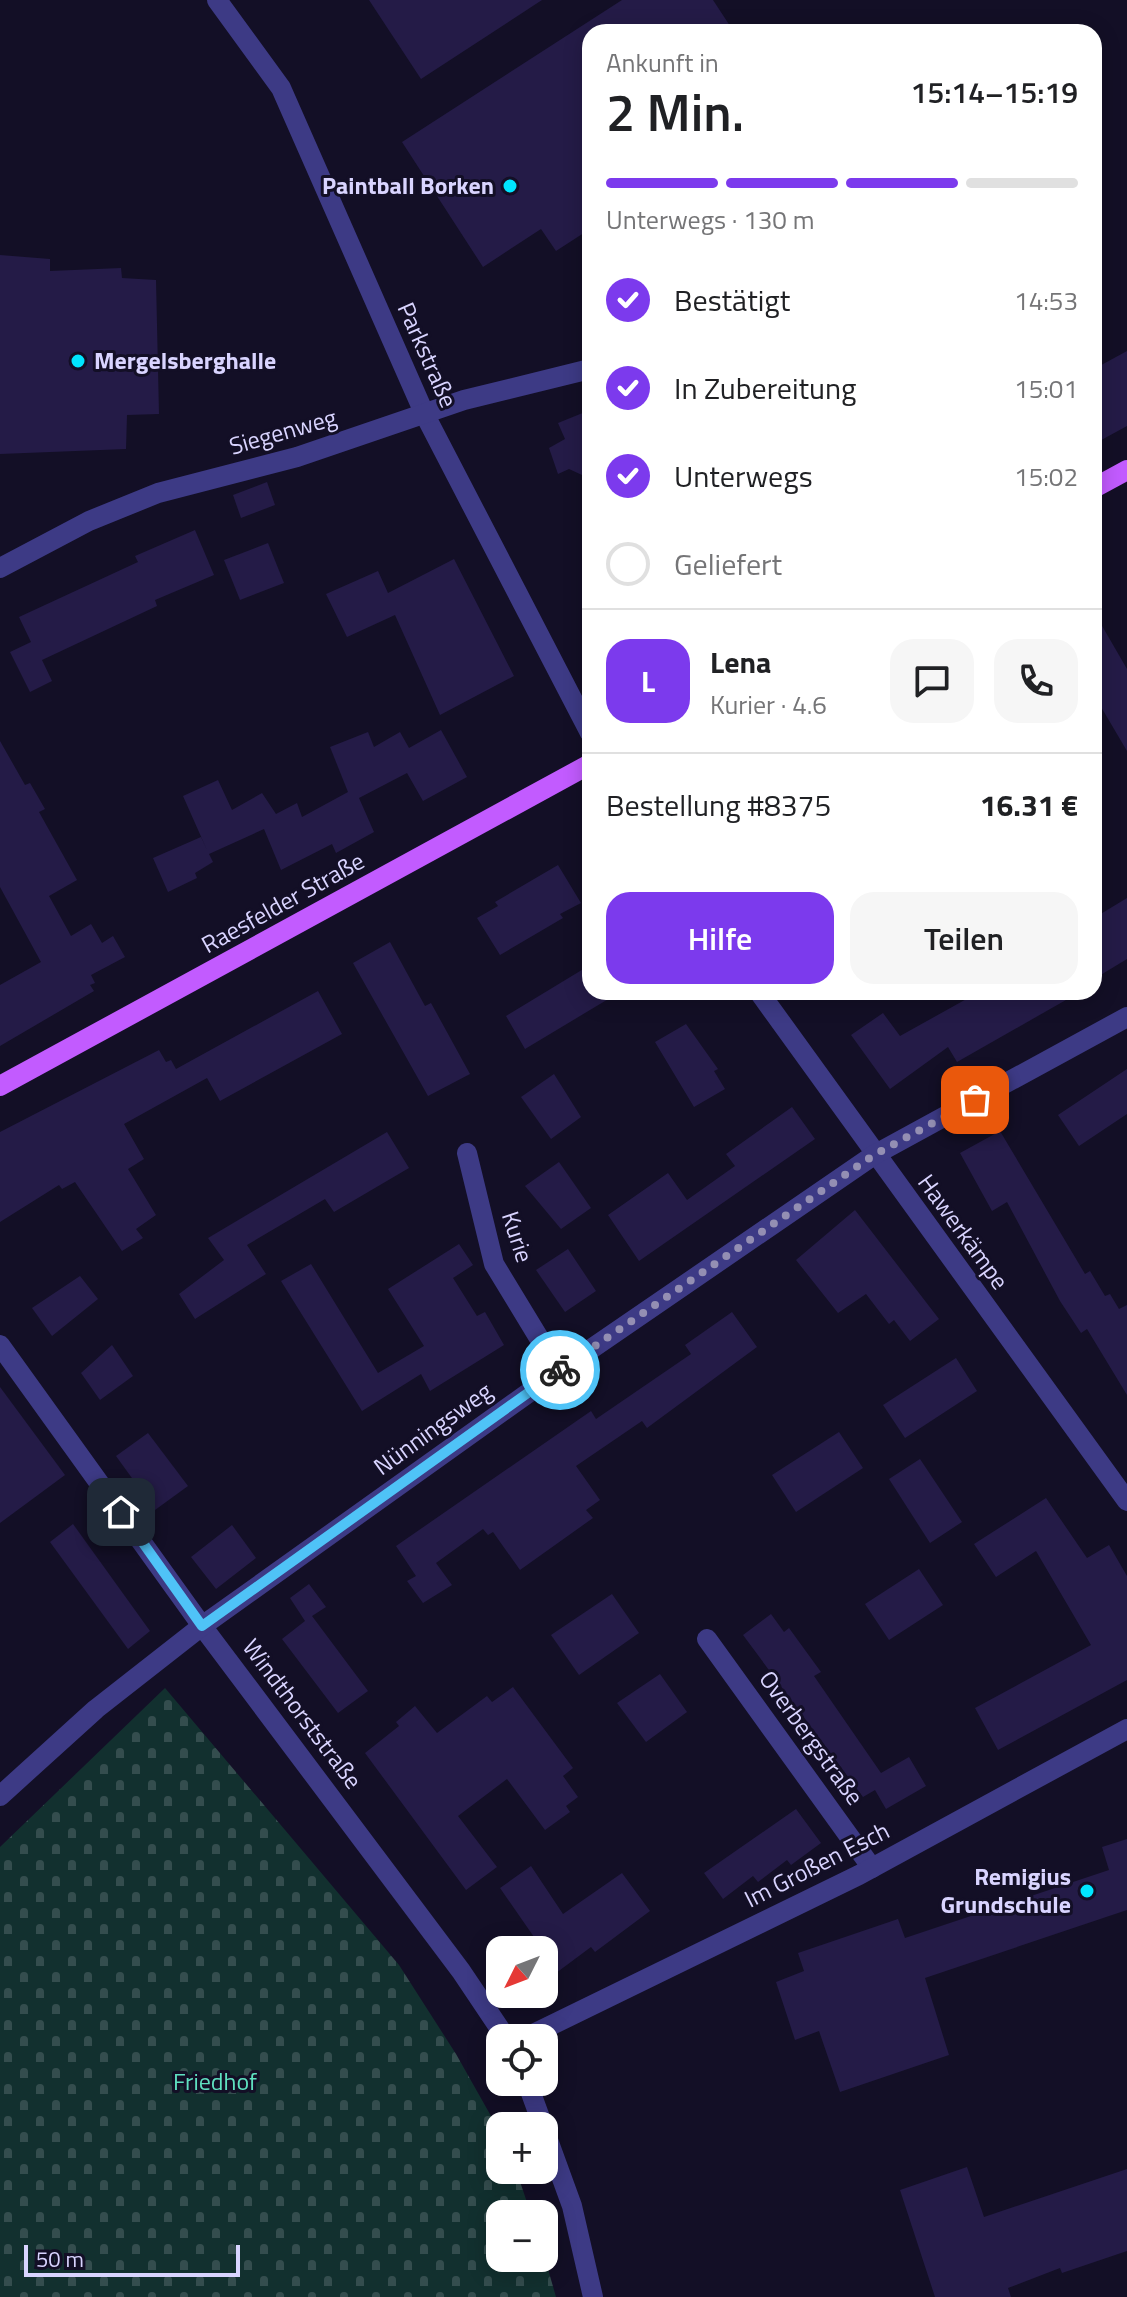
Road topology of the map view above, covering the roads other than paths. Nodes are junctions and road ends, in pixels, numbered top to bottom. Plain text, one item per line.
1 (217, 0) edge
2 (582, 371) edge
3 (425, 415) junction
4 (1127, 470) edge
5 (1102, 484) edge
6 (0, 568) edge
7 (582, 718) edge
8 (582, 768) edge
9 (765, 1000) edge
10 (1127, 1017) edge
11 (0, 1086) edge
12 (467, 1153) dead end
13 (874, 1155) junction
14 (0, 1345) edge
15 (559, 1371) junction
16 (1127, 1501) edge
17 (202, 1626) junction
18 (707, 1639) dead end
19 (1127, 1729) edge
20 (0, 1796) edge
21 (872, 1868) junction
22 (497, 2024) edge
23 (554, 2024) edge
24 (558, 2166) edge
25 (593, 2297) edge

1 - 3 street, Parkstraße
2 - 3 street, Siegenweg
3 - 6 street, Siegenweg
3 - 7 street, Parkstraße
4 - 5 main road
8 - 11 main road, Raesfelder Straße
9 - 13 street, Hawerkämpe
10 - 13 street, Nünningsweg
12 - 15 street, Kurie
13 - 15 street, Nünningsweg
13 - 16 street, Hawerkämpe
14 - 17 street, Windthorststraße
15 - 17 street, Nünningsweg
17 - 20 street, Nünningsweg
17 - 22 street, Windthorststraße
18 - 21 street, Overbergstraße
19 - 21 street, Im Großen Esch
21 - 23 street, Im Großen Esch
24 - 25 street

